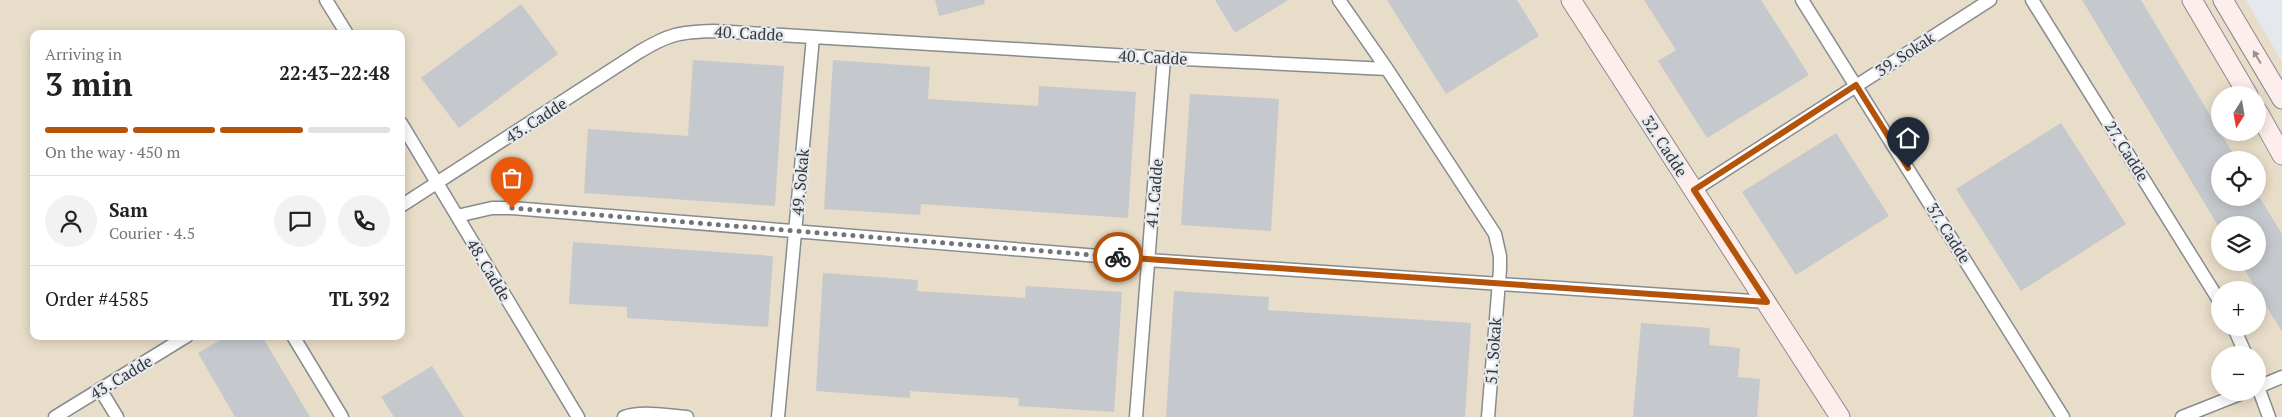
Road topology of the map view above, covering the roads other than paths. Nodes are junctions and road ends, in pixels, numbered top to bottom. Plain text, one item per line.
1 (326, 0) edge
2 (1339, 0) edge
3 (1571, 0) edge
4 (1802, 0) edge
5 (1990, 0) edge
6 (2032, 0) edge
7 (2192, 0) edge
8 (2223, 0) edge
9 (345, 30) edge
10 (672, 34) joint
11 (813, 37) junction
12 (1164, 58) junction
13 (1387, 69) junction
14 (1856, 85) junction
15 (2243, 86) edge
16 (2282, 99) edge
17 (2266, 126) edge
18 (405, 130) edge
19 (2282, 155) edge
20 (438, 184) junction
21 (1694, 190) junction
22 (405, 204) edge
23 (457, 216) junction
24 (795, 231) junction
25 (1148, 260) junction
26 (1498, 285) junction
27 (2211, 288) edge
28 (1767, 302) junction
29 (181, 340) edge
30 (295, 340) edge
31 (2282, 377) edge
32 (2266, 384) edge
33 (100, 390) junction
34 (2222, 401) edge
35 (2263, 401) edge
36 (55, 417) edge
37 (117, 417) edge
38 (342, 417) edge
39 (578, 417) edge
40 (624, 417) edge
41 (687, 417) edge
42 (778, 417) edge
43 (1136, 417) edge
44 (1488, 417) edge
45 (1840, 417) edge
46 (2063, 417) edge
47 (2182, 417) edge
48 (2269, 417) edge

1 - 9 street
2 - 13 street
3 - 21 street, 32. Cadde
4 - 14 street, 37. Cadde
5 - 14 street, 39. Sokak
6 - 27 street, 27. Cadde
7 - 15 street
16 -> 8 street
10 - 11 street, 40. Cadde
10 - 20 street, 43. Cadde
11 - 12 street, 40. Cadde
11 - 24 street, 49. Sokak
12 - 13 street, 40. Cadde
12 - 25 street, 41. Cadde
13 - 26 street
14 - 21 street, 39. Sokak
14 - 46 street, 37. Cadde
17 - 19 street
18 - 20 street, 48. Cadde
20 - 22 street, 43. Cadde
20 - 23 street, 48. Cadde
21 - 28 street, 32. Cadde
23 - 24 street
23 - 39 street, 48. Cadde
24 - 25 street
24 - 42 street, 49. Sokak
25 - 26 street
25 - 43 street, 41. Cadde
26 - 28 street
26 - 44 street, 51. Sokak
28 - 45 street, 32. Cadde
29 - 33 street, 43. Cadde
30 - 38 street
31 - 32 street
33 - 36 street, 43. Cadde
33 - 37 street
34 - 47 street
35 - 48 street
40 - 41 street

